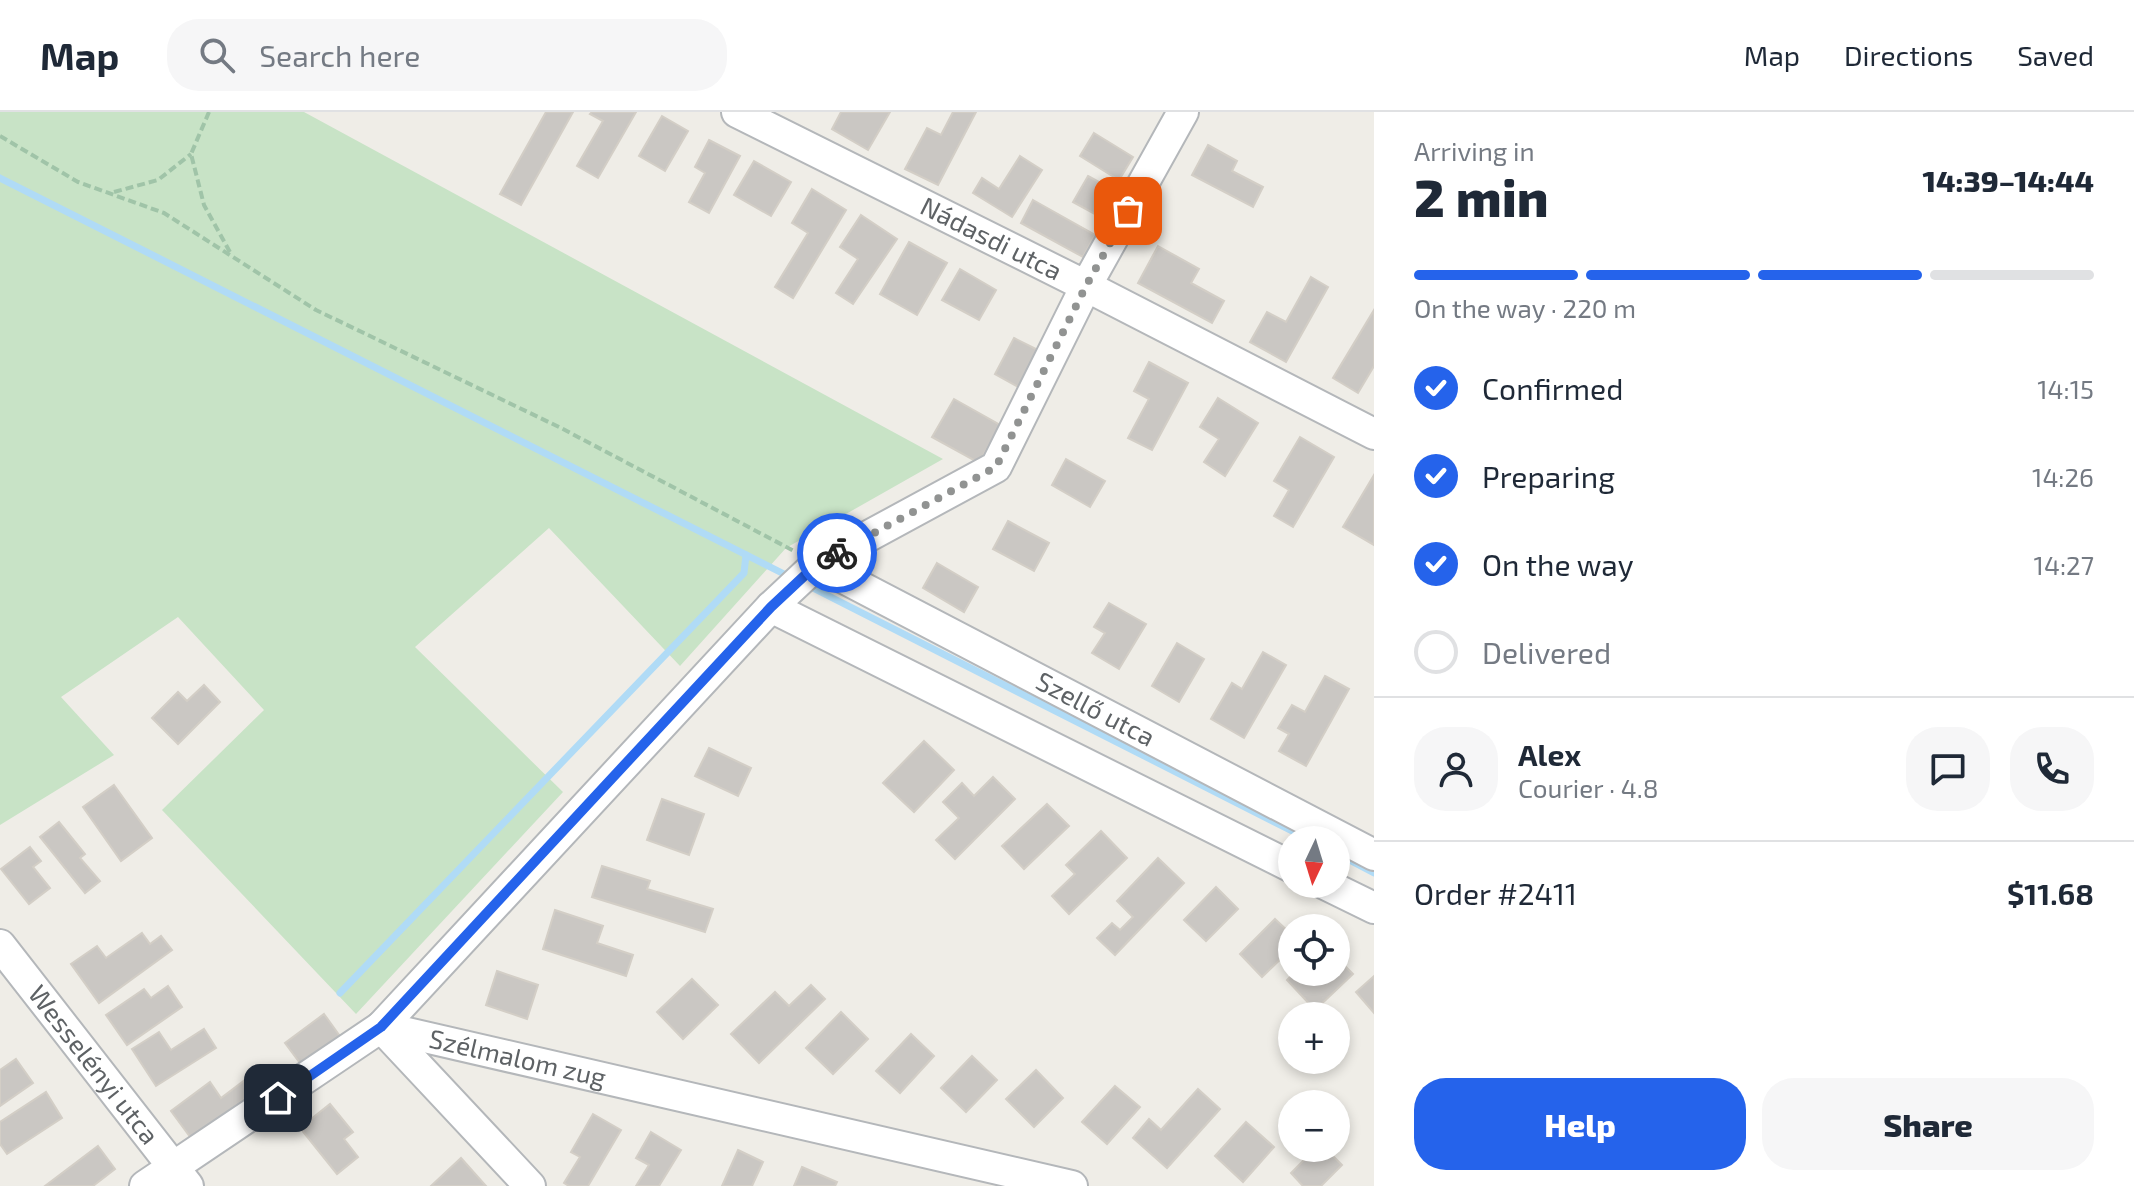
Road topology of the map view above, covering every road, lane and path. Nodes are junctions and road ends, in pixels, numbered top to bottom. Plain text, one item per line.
1 (209, 112) edge
2 (737, 112) edge
3 (1183, 112) edge
4 (0, 136) edge
5 (191, 154) junction
6 (112, 193) junction
7 (232, 256) junction
8 (1086, 286) junction
9 (1374, 434) edge
10 (795, 585) junction
11 (1374, 855) edge
12 (1278, 859) edge
13 (1350, 896) edge
14 (1374, 908) edge
15 (0, 945) edge
16 (381, 1027) junction
17 (181, 1177) edge
18 (1067, 1185) edge
19 (145, 1186) edge
20 (530, 1186) edge

1 - 5 path
2 - 8 street, Nádasdi utca
3 - 8 street, Szélmalom zug
4 - 6 path
5 - 6 path
5 - 7 path
6 - 7 path
7 - 10 path
8 - 9 street, Nádasdi utca
8 - 10 street, Szélmalom zug
10 - 11 street, Szellő utca
10 - 12 street, Szellő utca
10 - 16 street, Szélmalom zug
13 - 14 street
15 - 17 street, Wesselényi utca
16 - 17 street
16 - 18 street, Szélmalom zug
16 - 20 street
17 - 19 street

